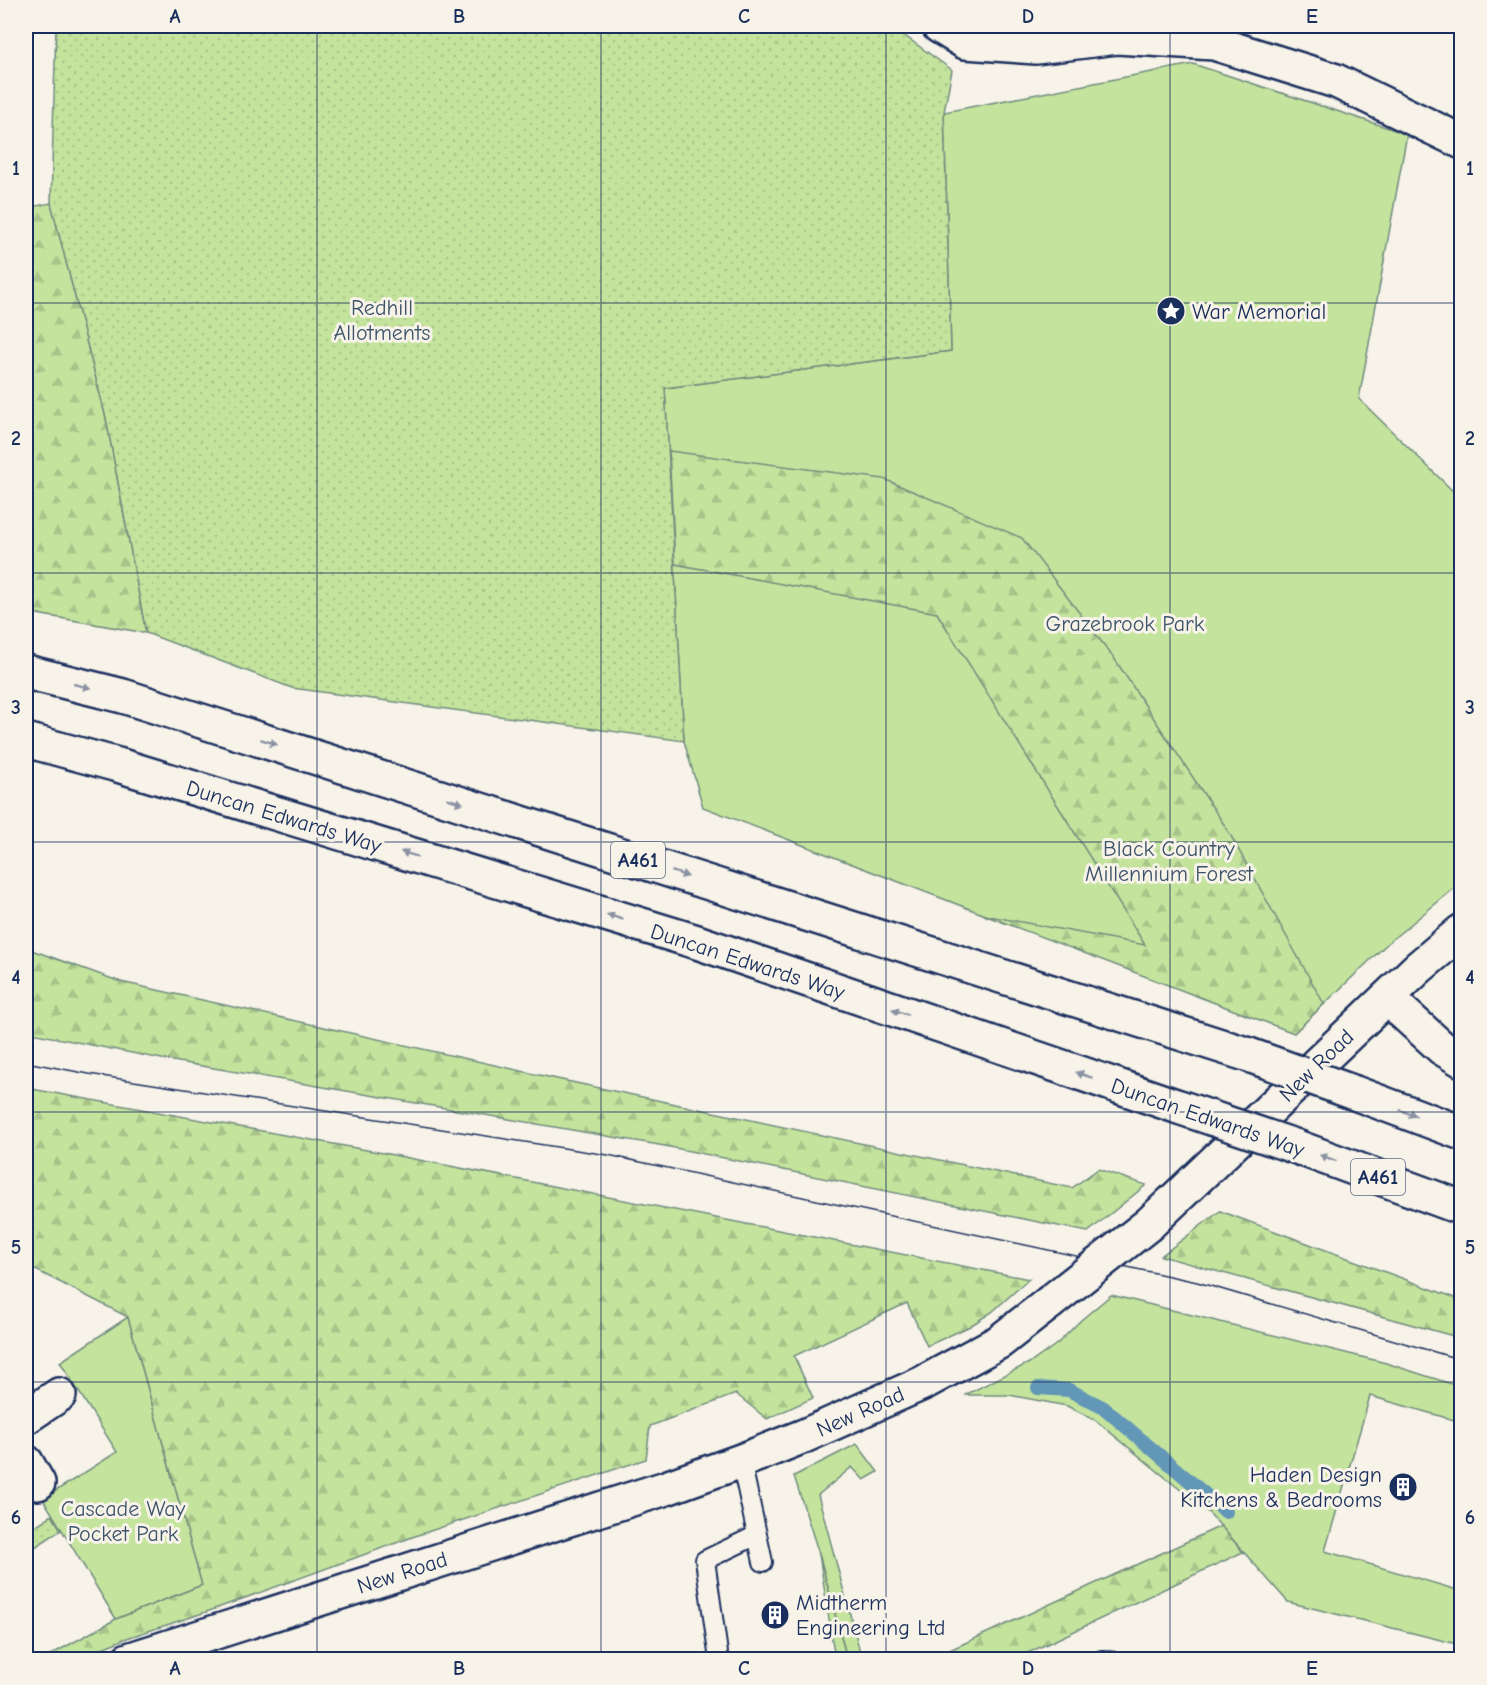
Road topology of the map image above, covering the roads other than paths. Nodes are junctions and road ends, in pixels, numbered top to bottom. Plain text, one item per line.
1 (939, 26) edge
2 (1461, 142) edge
3 (26, 672) edge
4 (26, 740) edge
5 (1461, 931) edge
6 (1387, 998) junction
7 (1461, 1060) edge
8 (1461, 1132) edge
9 (1461, 1208) edge
10 (59, 1395) dead end
11 (26, 1417) edge
12 (741, 1461) junction
13 (757, 1535) junction
14 (763, 1562) dead end
15 (128, 1659) edge
16 (719, 1659) edge
17 (1102, 1659) edge
18 (1109, 1659) edge

1 - 2 main road
3 -> 8 main road, A461, bridge
9 -> 4 main road, Duncan Edwards Way / A461, bridge
5 - 6 main road, New Road
6 - 7 main road
6 - 12 main road, New Road, bridge
10 - 11 main road
12 - 13 lane
12 - 15 main road, New Road
13 - 14 lane
13 - 16 lane
17 - 18 lane

